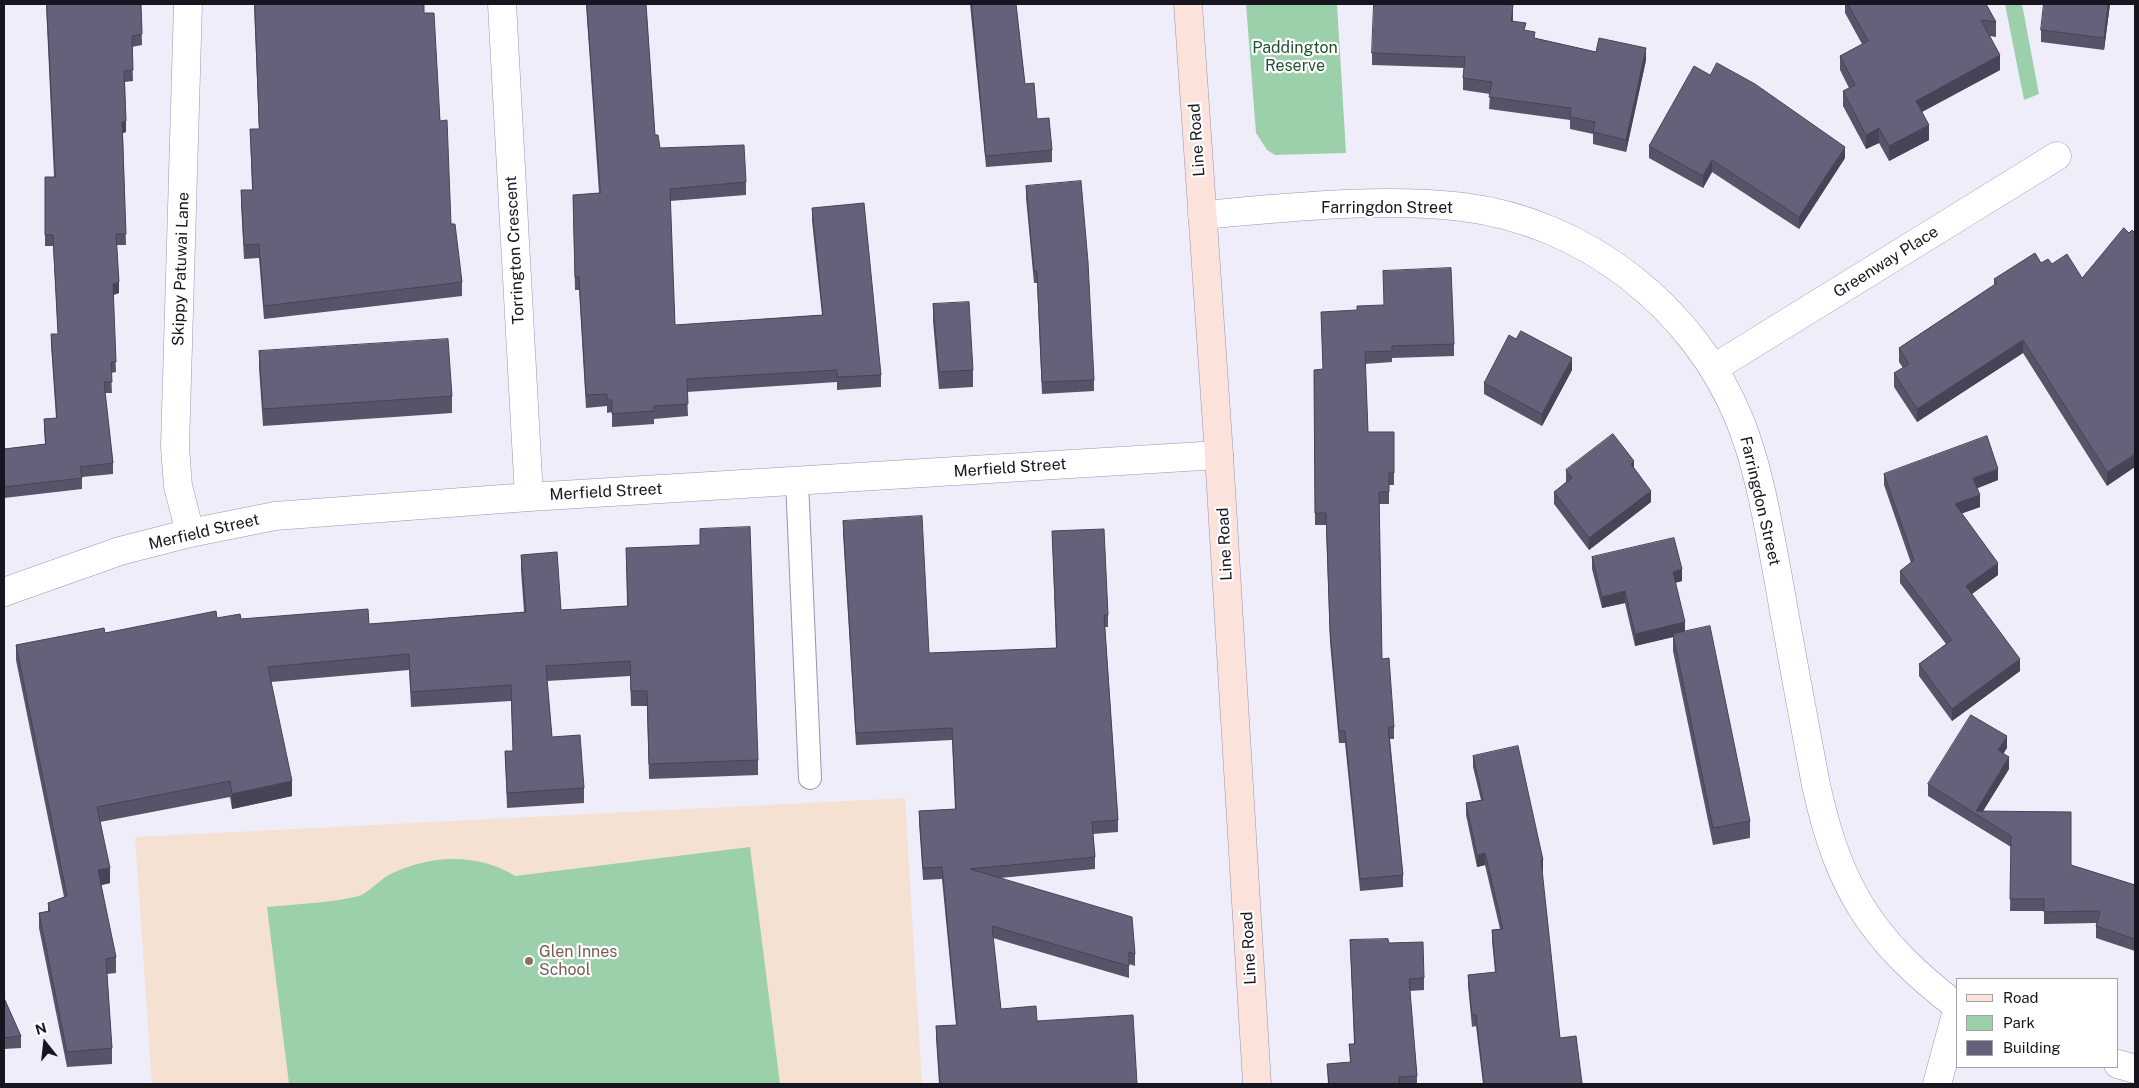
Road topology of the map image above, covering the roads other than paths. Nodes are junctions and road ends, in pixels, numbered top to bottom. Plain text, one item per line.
1 (188, 4) edge
2 (502, 4) edge
3 (1188, 4) edge
4 (2057, 156) dead end
5 (1202, 215) junction
6 (1714, 368) junction
7 (1219, 455) junction
8 (797, 481) junction
9 (529, 497) junction
10 (190, 534) junction
11 (4, 592) edge
12 (810, 778) dead end
13 (1956, 1005) edge
14 (1956, 1014) edge
15 (2119, 1064) edge
16 (2135, 1069) edge
17 (1257, 1084) edge
18 (1937, 1084) edge

1 - 10 street, Skippy Patuwai Lane
2 - 9 street, Torrington Crescent
3 - 5 main road, Line Road
4 - 6 street, Greenway Place
5 - 6 street, Farringdon Street
5 - 7 main road, Line Road
6 - 13 street, Farringdon Street
7 - 8 street, Merfield Street
7 - 17 main road, Line Road
8 - 9 street, Merfield Street
8 - 12 lane
9 - 10 street, Merfield Street
10 - 11 street, Merfield Street
14 - 18 street
15 - 16 street

